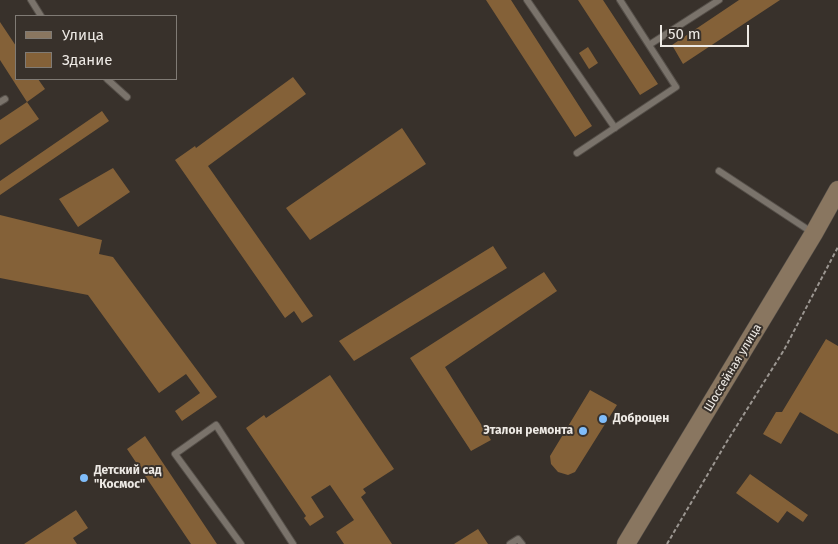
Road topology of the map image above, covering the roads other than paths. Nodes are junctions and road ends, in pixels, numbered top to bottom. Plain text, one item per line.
1 (31, 0) edge
2 (527, 0) edge
3 (620, 0) edge
4 (719, 0) edge
5 (40, 15) edge
6 (649, 45) junction
7 (108, 80) edge
8 (127, 97) dead end
9 (615, 128) junction
10 (577, 153) dead end
11 (719, 171) dead end
12 (838, 190) edge
13 (814, 233) junction
14 (241, 544) edge
15 (293, 544) edge
16 (510, 544) edge
17 (522, 544) edge
18 (626, 544) edge

1 - 5 lane
2 - 9 lane
3 - 6 lane
4 - 6 lane
6 - 9 lane
7 - 8 lane
9 - 10 lane
11 - 13 lane
12 - 13 street, Шоссейная улица
13 - 18 street, Шоссейная улица
14 - 15 lane
16 - 17 lane

